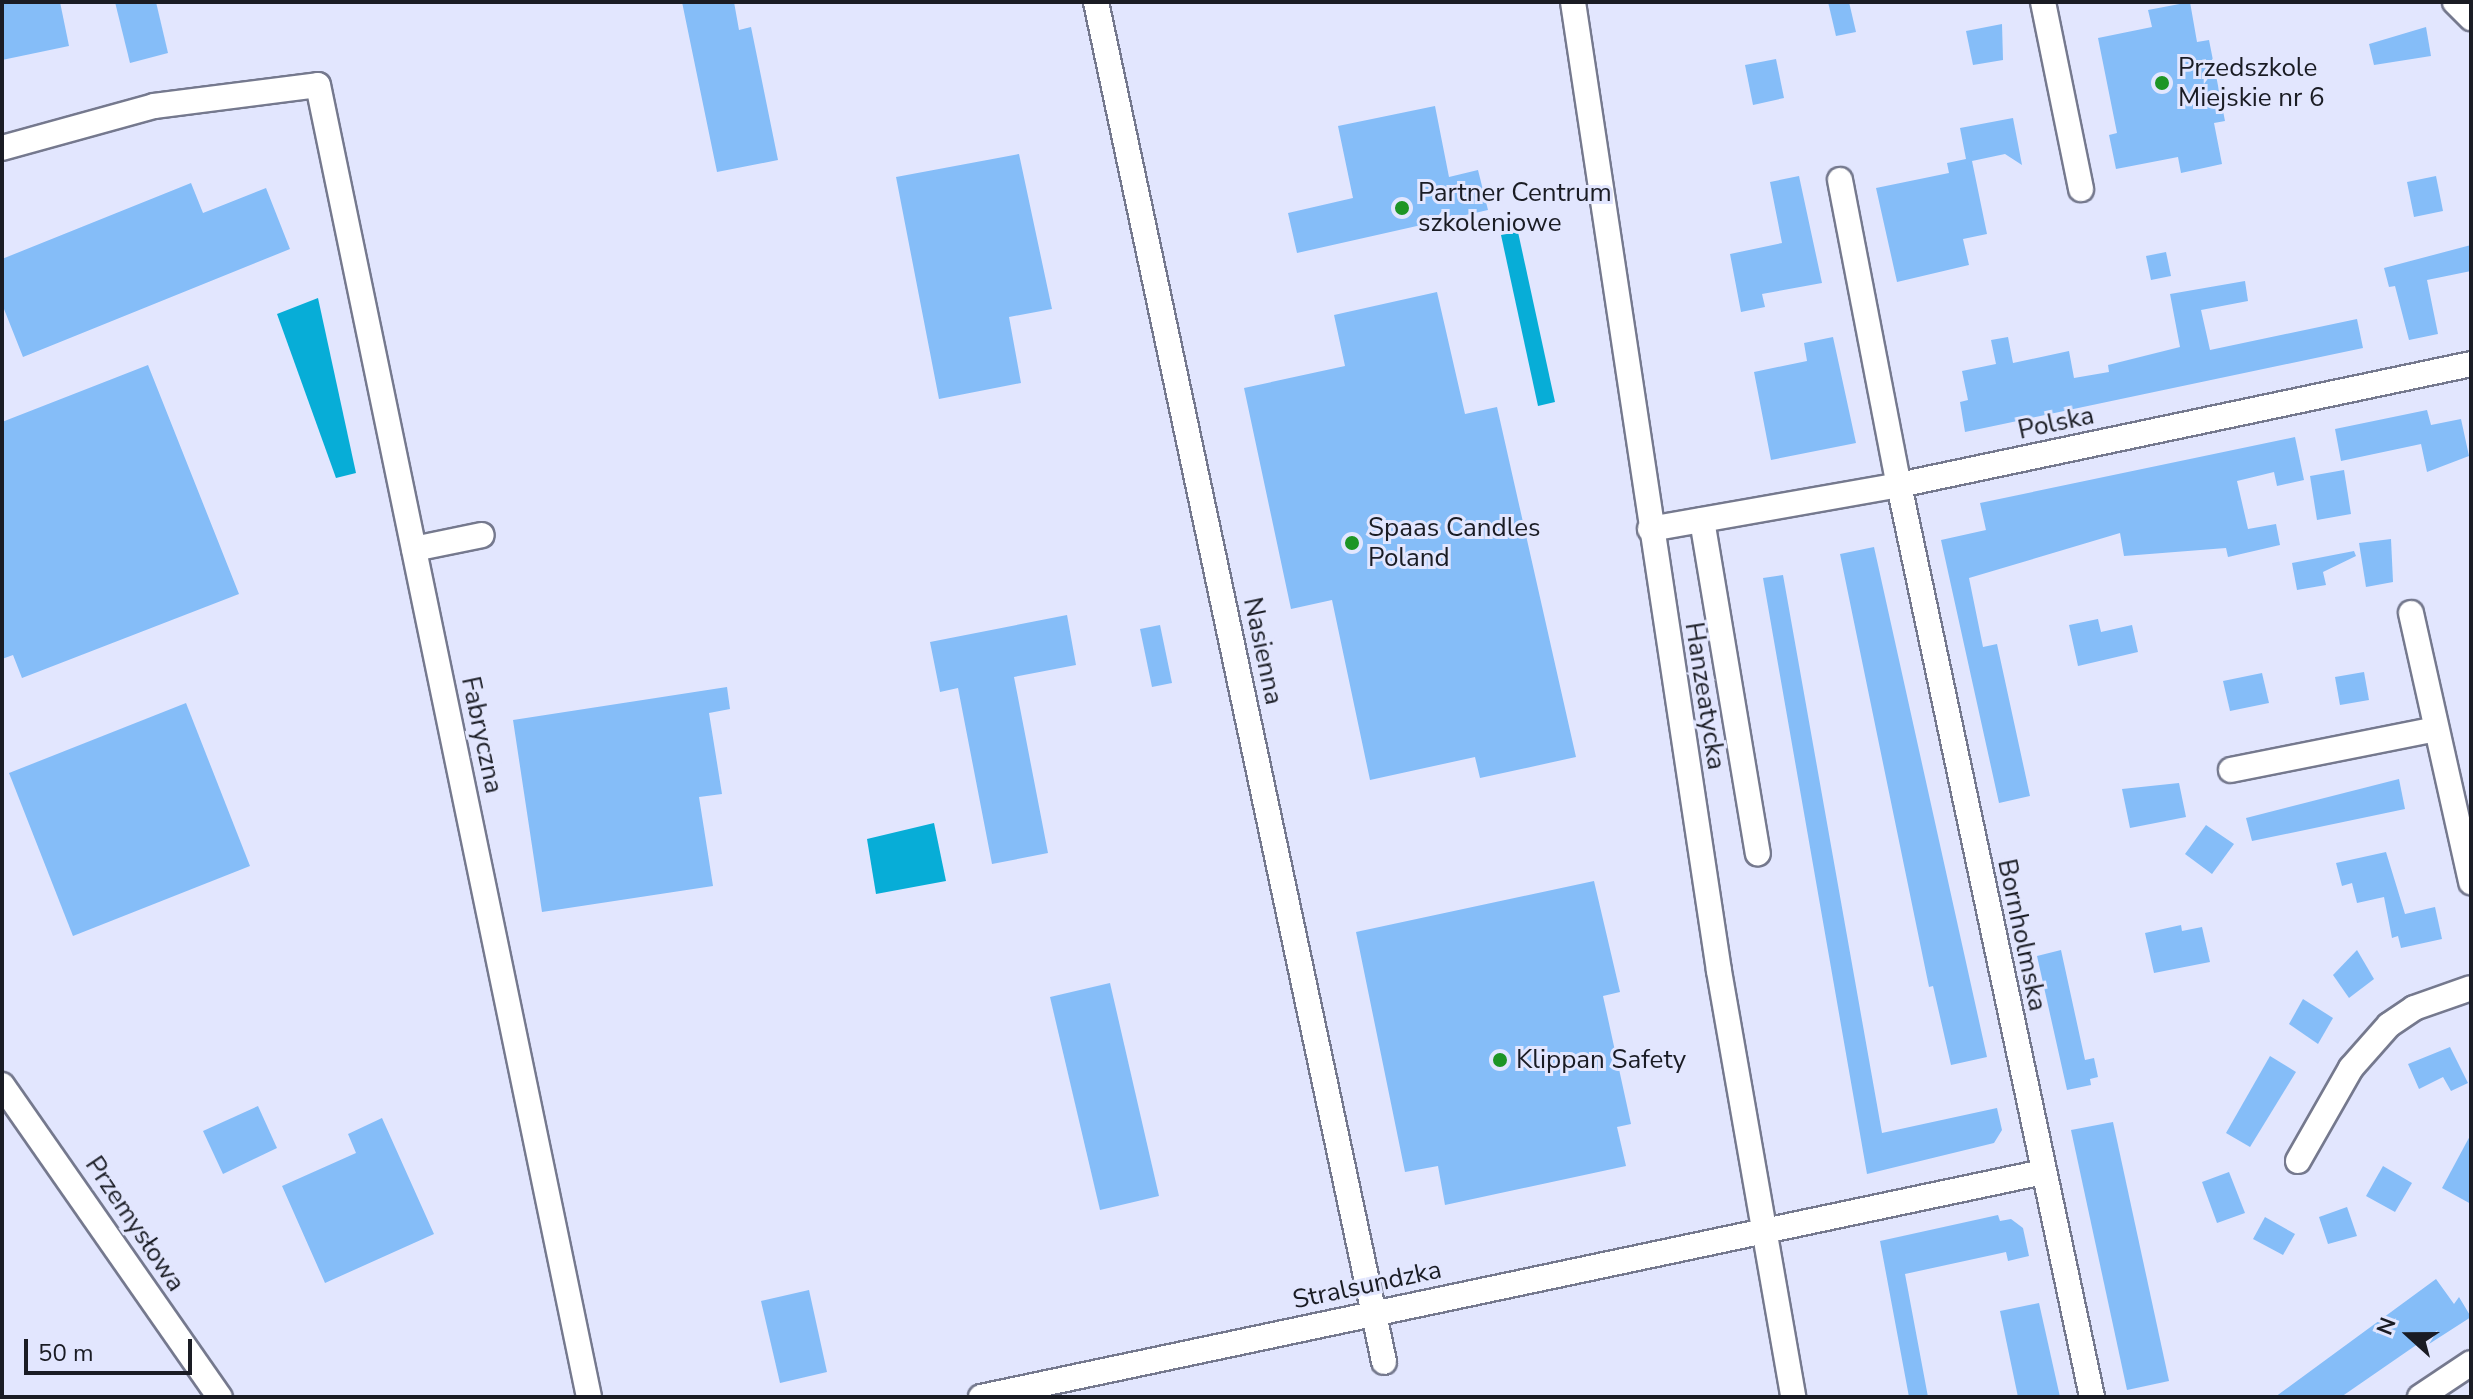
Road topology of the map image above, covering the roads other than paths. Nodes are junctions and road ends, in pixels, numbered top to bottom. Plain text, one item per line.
1 (1096, 2) edge
2 (1573, 2) edge
3 (2043, 2) edge
4 (2455, 2) edge
5 (2471, 18) edge
6 (2, 148) edge
7 (1840, 180) dead end
8 (2081, 189) dead end
9 (2471, 364) edge
10 (1899, 485) junction
11 (1702, 520) junction
12 (1650, 529) junction
13 (482, 535) dead end
14 (414, 549) junction
15 (2411, 613) dead end
16 (2436, 729) junction
17 (2231, 770) dead end
18 (1758, 853) dead end
19 (2471, 882) edge
20 (2471, 988) edge
21 (2, 1085) edge
22 (2298, 1161) dead end
23 (2043, 1172) junction
24 (1764, 1229) junction
25 (1373, 1312) junction
26 (1384, 1362) dead end
27 (2471, 1363) edge
28 (220, 1397) edge
29 (589, 1397) edge
30 (981, 1397) edge
31 (1793, 1397) edge
32 (2092, 1397) edge
33 (2420, 1397) edge

1 - 25 street, Nasienna
2 - 12 street, Hanzeatycka
3 - 8 street
4 - 5 street
6 - 14 street, Fabryczna
7 - 10 street, Bornholmska
9 - 10 street, Polska
10 - 11 street, Polska
10 - 23 street, Bornholmska
11 - 12 street, Polska
11 - 18 street
12 - 24 street, Hanzeatycka
13 - 14 street
14 - 29 street, Fabryczna
15 - 16 street
16 - 17 street
16 - 19 street
20 - 22 street
21 - 28 street, Przemysłowa
23 - 24 street, Stralsundzka
23 - 32 street, Bornholmska
24 - 25 street, Stralsundzka
24 - 31 street, Hanzeatycka
25 - 26 street, Nasienna
25 - 30 street, Stralsundzka
27 - 33 street

